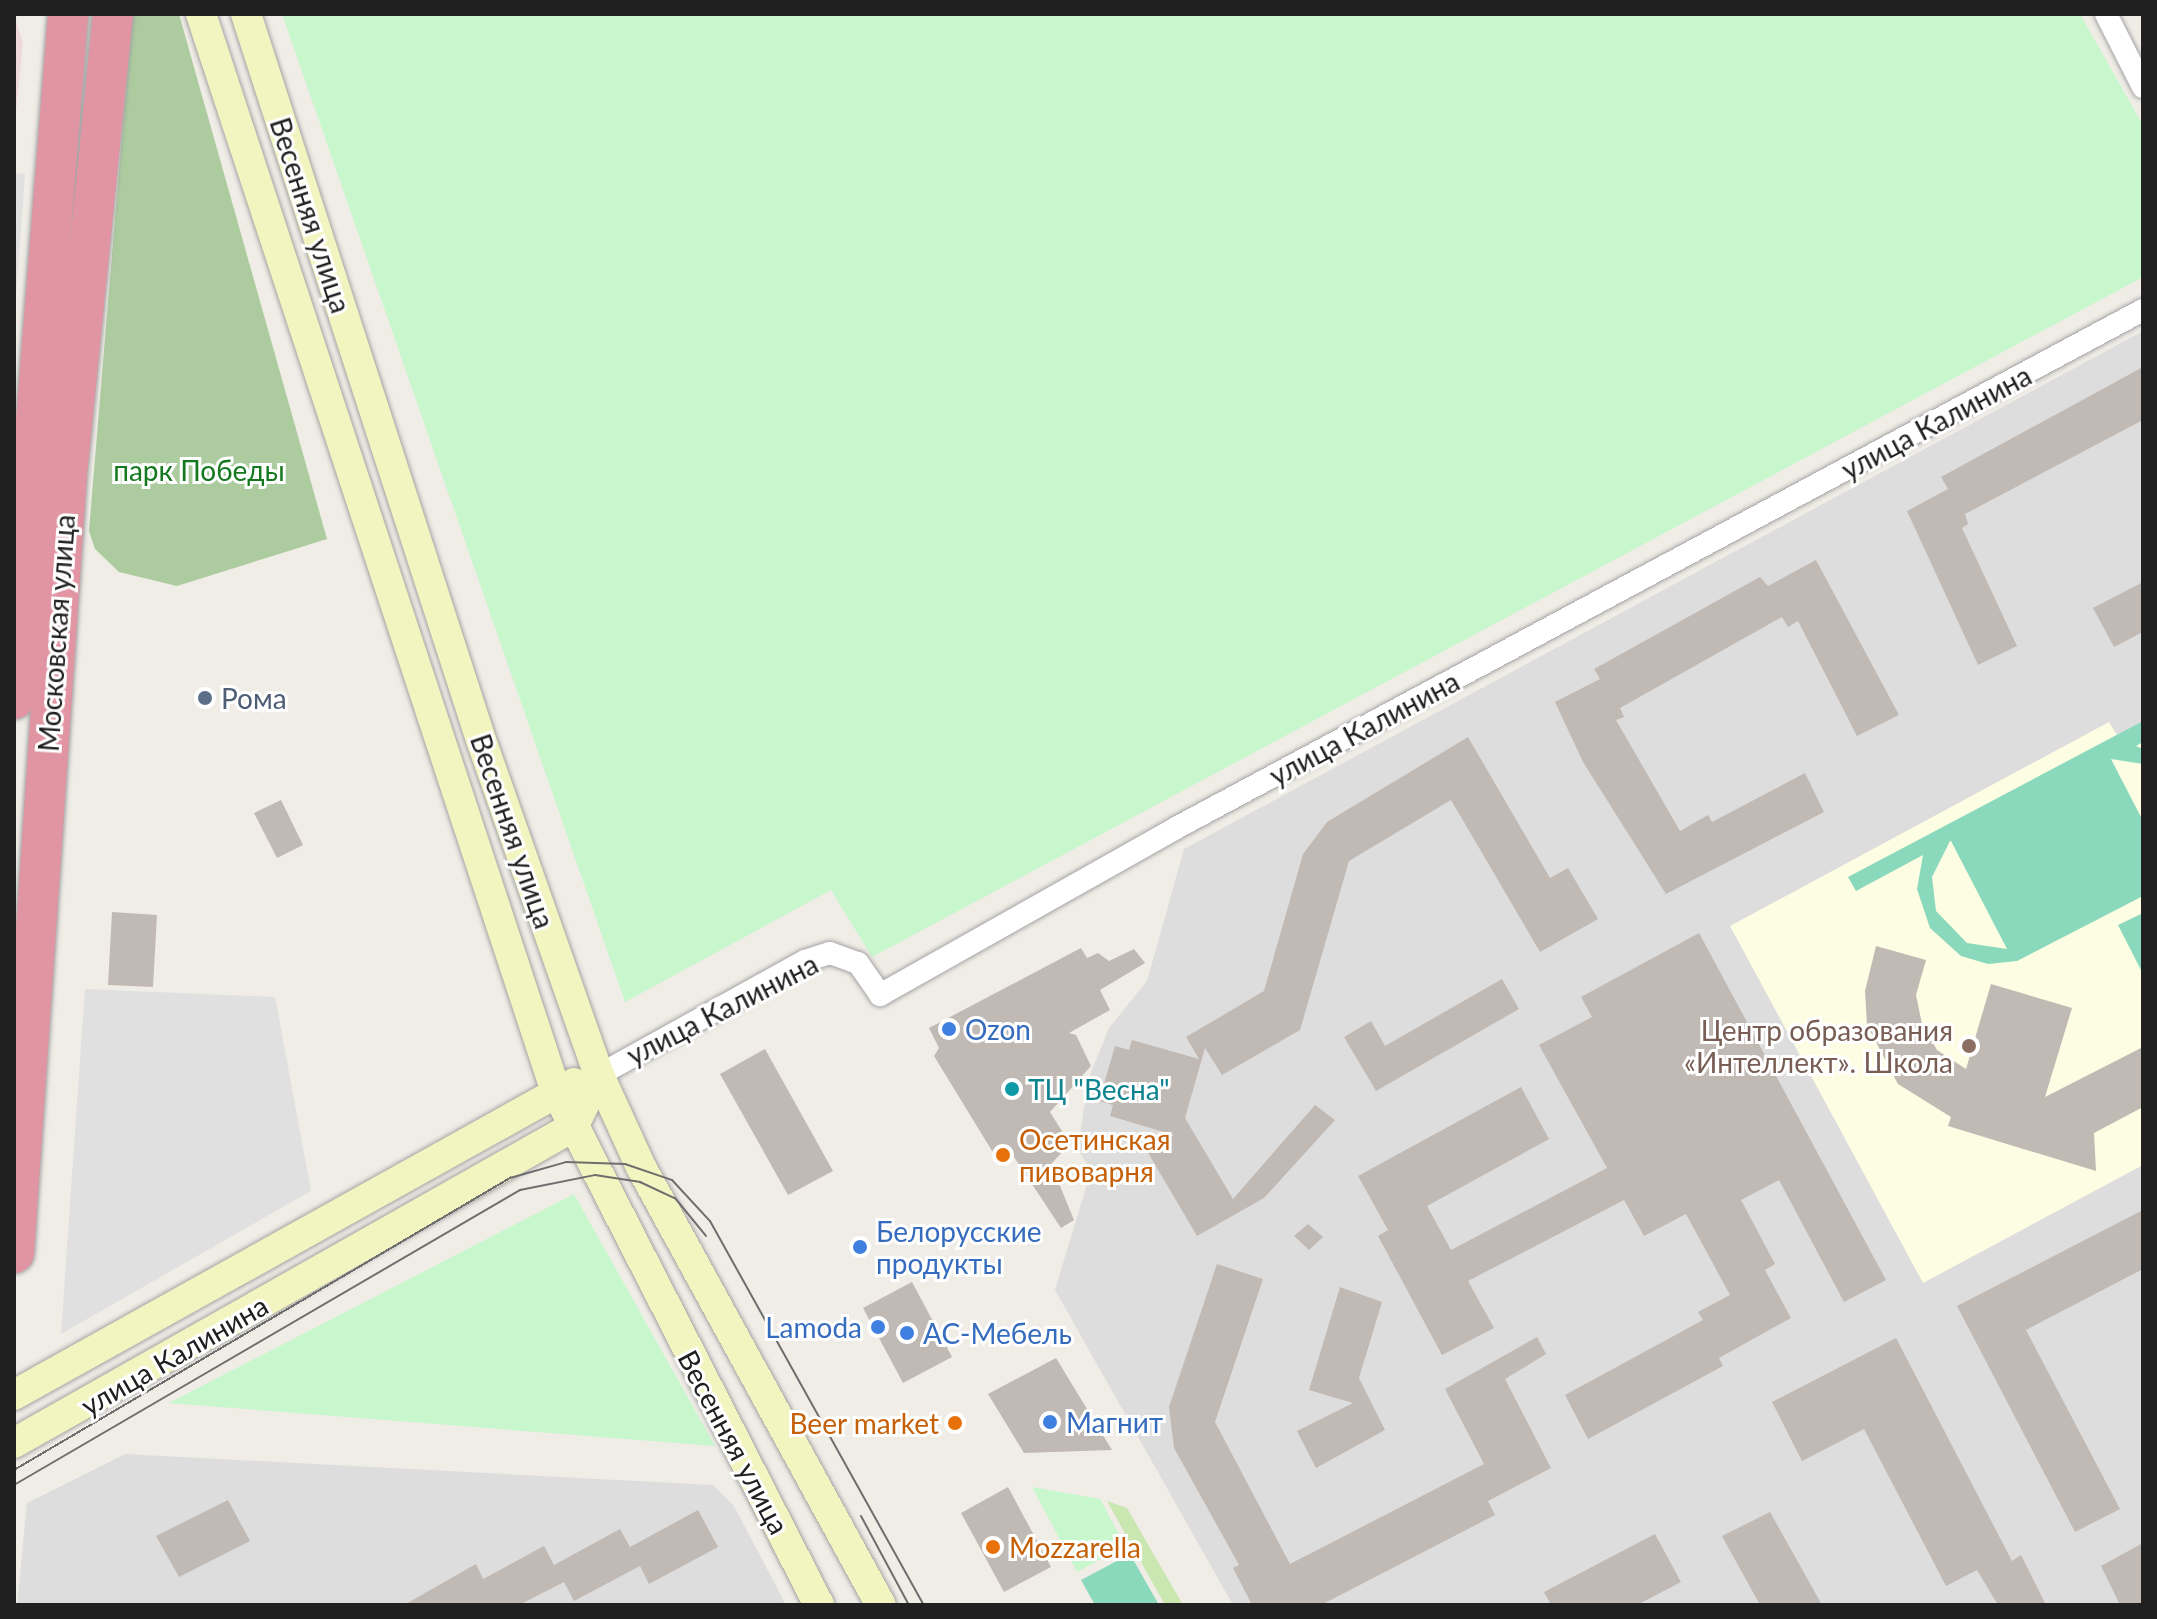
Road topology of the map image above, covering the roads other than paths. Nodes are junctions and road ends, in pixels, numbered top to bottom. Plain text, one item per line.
1 (68, 14) edge
2 (113, 14) edge
3 (201, 14) edge
4 (246, 14) edge
5 (2106, 14) edge
6 (2143, 87) edge
7 (2143, 310) edge
8 (14, 699) edge
9 (599, 1075) junction
10 (555, 1089) junction
11 (573, 1127) junction
12 (14, 1253) edge
13 (14, 1395) edge
14 (14, 1443) edge
15 (819, 1605) edge
16 (881, 1605) edge

1 - 8 highway, Московская улица
2 - 12 highway, Московская улица
3 - 10 street, Весенняя улица
4 - 9 street, Весенняя улица
5 - 6 street
7 - 9 street, улица Калинина
9 - 10 street, улица Калинина
9 - 11 street, улица Калинина
9 - 16 street, Весенняя улица
10 - 11 street, Весенняя улица
10 - 13 street, улица Калинина
11 - 14 street, улица Калинина
11 - 15 street, Весенняя улица

